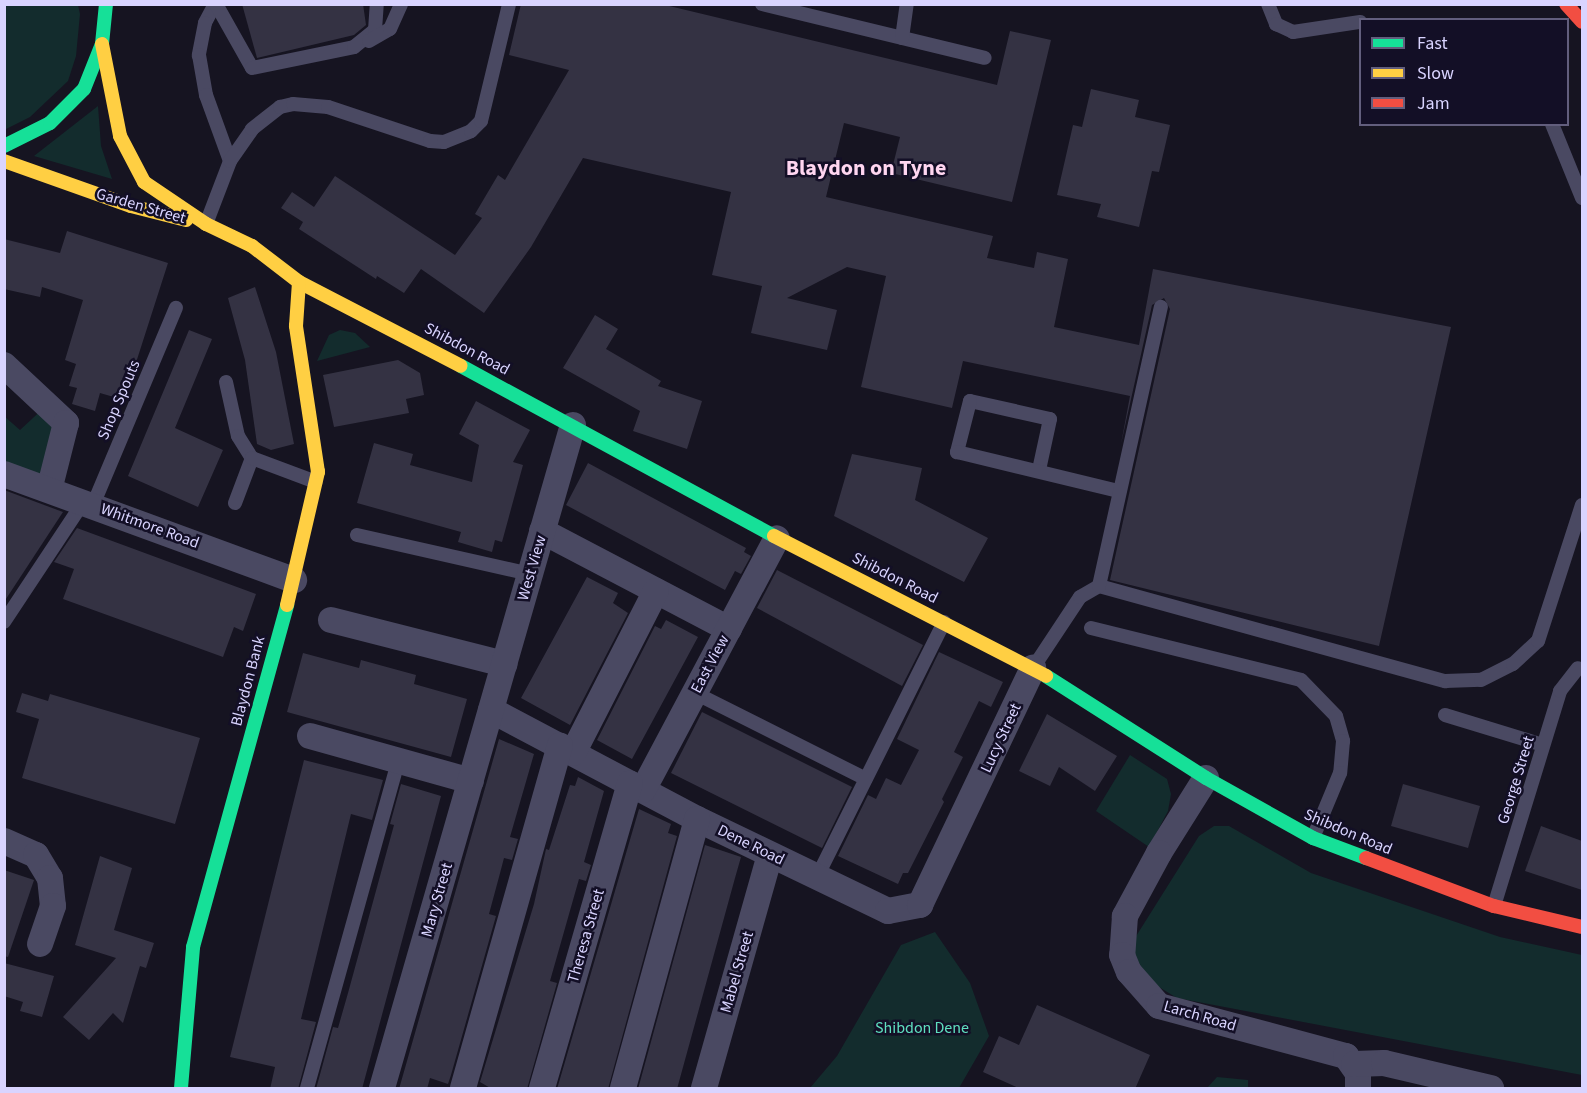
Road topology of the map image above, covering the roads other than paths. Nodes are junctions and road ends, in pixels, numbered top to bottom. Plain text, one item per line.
1 (106, 4) edge
2 (215, 4) edge
3 (377, 4) edge
4 (401, 4) edge
5 (509, 4) edge
6 (762, 4) edge
7 (908, 4) edge
8 (1268, 4) edge
9 (1566, 4) edge
10 (1359, 22) edge
11 (1582, 22) edge
12 (902, 38) junction
13 (102, 44) junction
14 (354, 47) junction
15 (985, 58) dead end
16 (1553, 126) edge
17 (4, 146) edge
18 (230, 160) junction
19 (4, 161) edge
20 (1582, 198) edge
21 (206, 224) junction
22 (299, 282) junction
23 (1161, 307) dead end
24 (176, 308) dead end
25 (4, 365) edge
26 (226, 382) dead end
27 (573, 425) junction
28 (252, 458) junction
29 (1039, 470) junction
30 (4, 474) edge
31 (316, 483) junction
32 (49, 490) junction
33 (1118, 491) junction
34 (88, 503) junction
35 (235, 503) dead end
36 (1582, 505) edge
37 (542, 531) junction
38 (357, 535) dead end
39 (777, 538) junction
40 (530, 574) junction
41 (294, 580) junction
42 (1099, 586) junction
43 (656, 591) junction
44 (331, 620) dead end
45 (4, 622) edge
46 (944, 622) junction
47 (1091, 628) dead end
48 (729, 629) junction
49 (504, 664) junction
50 (1034, 668) junction
51 (1578, 668) dead end
52 (695, 693) junction
53 (491, 711) junction
54 (1445, 715) dead end
55 (310, 736) dead end
56 (1544, 745) junction
57 (567, 749) junction
58 (398, 761) junction
59 (1206, 778) junction
60 (866, 779) junction
61 (471, 782) junction
62 (636, 787) junction
63 (968, 809) joint
64 (697, 819) junction
65 (1313, 838) junction
66 (4, 841) edge
67 (770, 855) junction
68 (817, 878) junction
69 (1494, 906) junction
70 (1582, 927) edge
71 (40, 944) dead end
72 (1356, 1076) edge
73 (181, 1089) edge
74 (307, 1089) edge
75 (382, 1089) edge
76 (463, 1089) edge
77 (542, 1089) edge
78 (623, 1089) edge
79 (704, 1089) edge
80 (1491, 1089) edge

1 - 13 street
2 - 14 lane
2 - 18 lane
3 - 14 lane
4 - 14 lane
5 - 18 lane
6 - 12 lane
7 - 12 lane
8 - 10 lane
9 - 11 street
12 - 15 lane
13 - 17 street
13 - 21 street, Garden Street
16 - 20 lane
18 - 21 lane
19 - 21 street, Garden Street
21 - 22 street, Shibdon Road
22 - 27 street, Shibdon Road
22 - 31 street, Blaydon Bank
23 - 33 lane
24 - 34 lane, Shop Spouts
25 - 32 street
26 - 28 lane
27 - 37 street, West View
27 - 39 street, Shibdon Road
28 - 31 lane
28 - 35 lane
29 - 29 lane
29 - 33 lane
30 - 32 street, Whitmore Road
31 - 41 street, Blaydon Bank
32 - 34 street, Whitmore Road
33 - 42 lane
34 - 41 street, Whitmore Road
34 - 45 lane, Shop Spouts
36 - 42 lane
37 - 40 street, West View
37 - 43 street
38 - 40 lane
39 - 46 street, Shibdon Road
39 - 48 street, East View
40 - 49 street, West View
41 - 73 street, Blaydon Bank
42 - 50 lane
43 - 48 street
43 - 57 street
44 - 49 street
46 - 50 street, Shibdon Road
46 - 60 lane
47 - 65 lane
48 - 52 street, East View
49 - 53 street, West View
50 - 59 street, Shibdon Road
50 - 63 street, Lucy Street
51 - 56 lane, George Street
52 - 60 lane
52 - 62 street, East View
53 - 57 street, Dene Road
53 - 61 street, Mary Street
54 - 56 lane
55 - 58 street
56 - 69 lane, George Street
57 - 62 street, Dene Road
57 - 76 street
58 - 61 street
58 - 74 lane
59 - 65 street, Shibdon Road
59 - 72 street, Larch Road
60 - 68 lane
61 - 75 street, Mary Street
62 - 64 street, Dene Road
62 - 77 street, Theresa Street
63 - 68 street, Dene Road
64 - 67 street, Dene Road
64 - 78 street
65 - 69 street, Shibdon Road
66 - 71 street
67 - 68 street, Dene Road
67 - 79 street, Mabel Street
69 - 70 street, Shibdon Road
72 - 80 street, Larch Road

